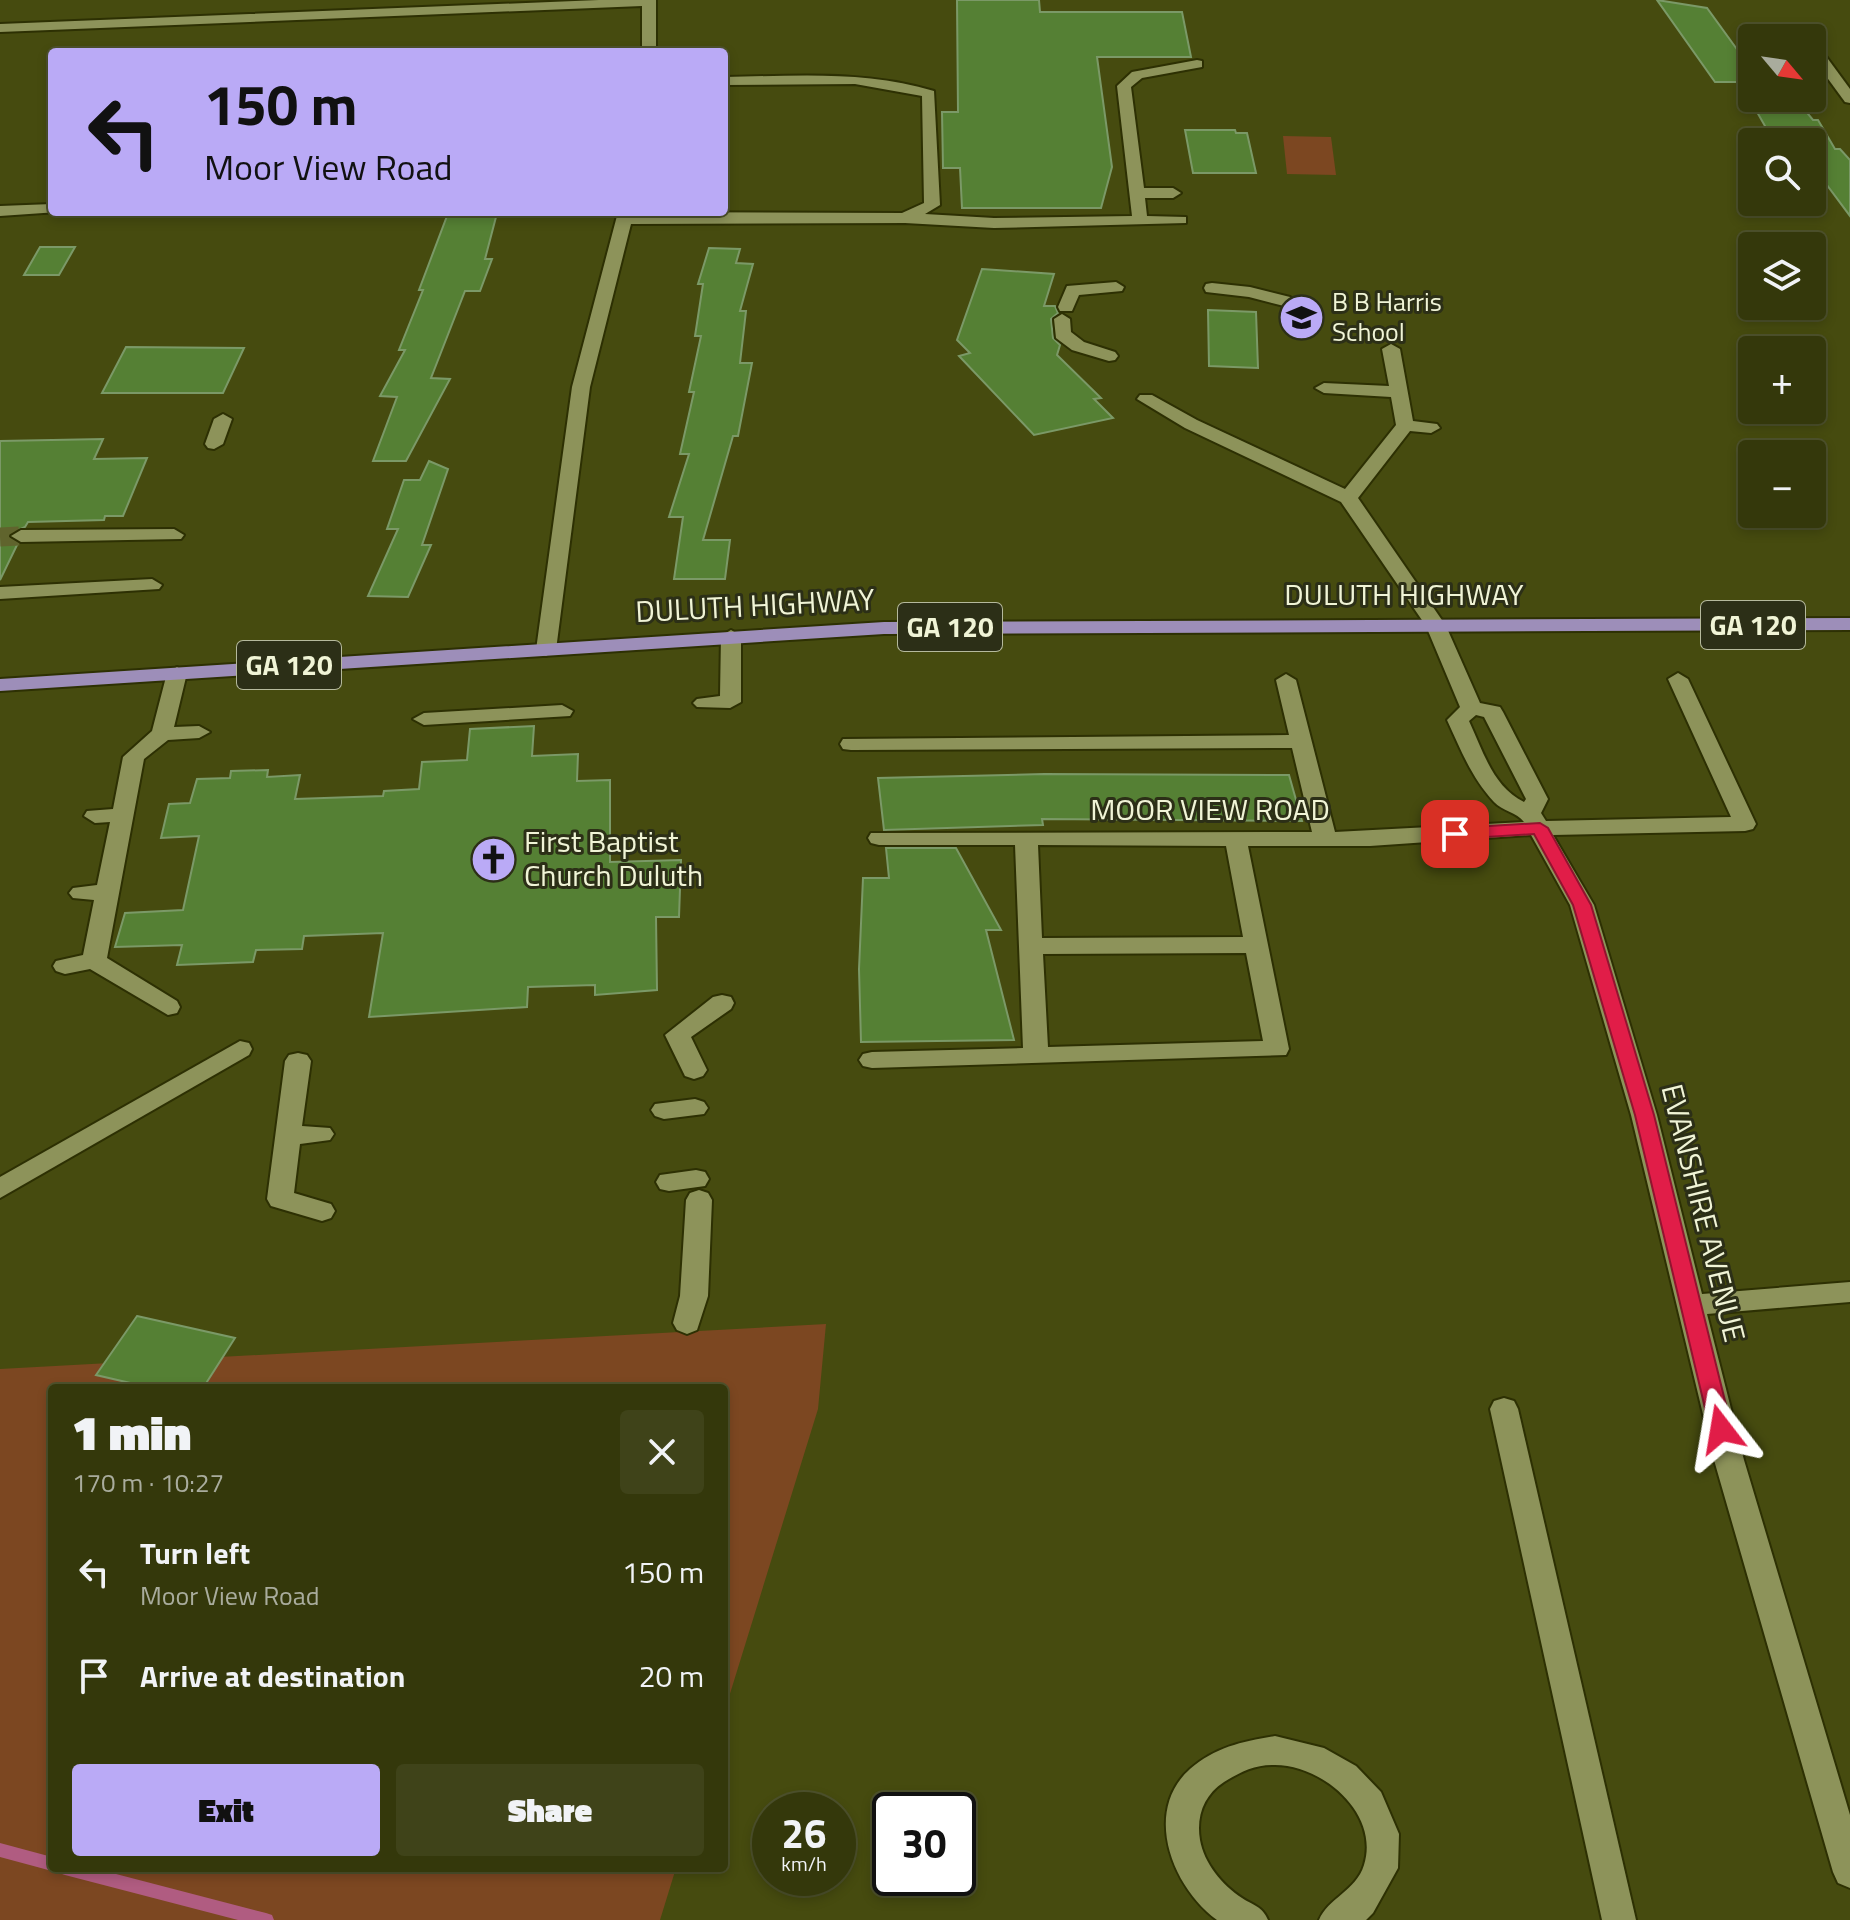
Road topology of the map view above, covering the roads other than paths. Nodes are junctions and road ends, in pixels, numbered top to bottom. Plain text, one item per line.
1 (650, 1) edge
2 (0, 28) edge
3 (649, 48) edge
4 (1197, 64) dead end
5 (1826, 66) edge
6 (728, 81) edge
7 (1850, 99) edge
8 (1137, 193) junction
9 (1173, 193) dead end
10 (48, 209) edge
11 (0, 211) edge
12 (905, 218) junction
13 (1180, 220) dead end
14 (623, 221) edge
15 (1140, 221) junction
16 (994, 223) junction
17 (838, 229) junction
18 (1212, 288) dead end
19 (1124, 289) dead end
20 (1284, 301) dead end
21 (1392, 352) dead end
22 (1109, 356) dead end
23 (1324, 388) dead end
24 (1399, 392) junction
25 (1146, 399) dead end
26 (223, 419) dead end
27 (1405, 425) junction
28 (1431, 428) dead end
29 (214, 444) dead end
30 (1348, 498) junction
31 (174, 535) dead end
32 (21, 536) tunnel mouth
33 (152, 585) dead end
34 (0, 593) edge
35 (1850, 624) edge
36 (1436, 626) junction
37 (731, 636) junction
38 (546, 650) junction
39 (177, 673) junction
40 (1678, 679) dead end
41 (1286, 680) dead end
42 (0, 685) edge
43 (704, 703) dead end
44 (1471, 708) junction
45 (562, 711) dead end
46 (424, 719) dead end
47 (199, 732) dead end
48 (1301, 741) junction
49 (146, 742) junction
50 (851, 744) dead end
51 (1511, 749) junction
52 (1473, 753) junction
53 (123, 815) junction
54 (95, 816) dead end
55 (1535, 820) junction
56 (879, 838) dead end
57 (1325, 839) junction
58 (1026, 840) junction
59 (1236, 840) junction
60 (107, 892) junction
61 (81, 893) dead end
62 (1256, 945) junction
63 (1031, 946) junction
64 (94, 961) junction
65 (65, 966) dead end
66 (722, 1003) dead end
67 (168, 1007) dead end
68 (240, 1049) dead end
69 (1036, 1056) junction
70 (872, 1060) dead end
71 (298, 1061) dead end
72 (694, 1070) dead end
73 (695, 1108) dead end
74 (664, 1110) dead end
75 (321, 1134) dead end
76 (288, 1136) junction
77 (669, 1182) dead end
78 (0, 1189) edge
79 (322, 1211) dead end
80 (1850, 1292) edge
81 (1691, 1305) junction
82 (687, 1323) dead end
83 (1504, 1409) dead end
84 (1850, 1872) edge
85 (1251, 1920) edge
86 (1336, 1920) edge
87 (1619, 1920) edge

1 - 2 street
1 - 3 street
4 - 8 street
5 - 7 street
6 - 12 street
8 - 9 street
8 - 15 street
10 - 11 street
12 - 14 street
12 - 16 street
12 - 17 street
13 - 15 street
14 - 17 street
14 - 38 street
15 - 16 street
16 - 17 street
18 - 20 street
19 - 22 street
21 - 24 street
23 - 24 street
24 - 27 street
25 - 30 street
26 - 29 street
27 - 28 street
27 - 30 street
30 - 36 street, EVANSHIRE AVENUE
31 - 32 street
33 - 34 street
35 - 36 main road, DULUTH HIGHWAY / GA 120
36 - 37 main road, DULUTH HIGHWAY / GA 120
36 - 44 street, EVANSHIRE AVENUE
37 - 38 main road, DULUTH HIGHWAY / GA 120
37 - 43 street
38 - 39 main road, DULUTH HIGHWAY / GA 120
39 - 42 main road, DULUTH HIGHWAY / GA 120
39 - 49 street
40 - 55 street, MOOR VIEW ROAD
41 - 48 street
44 - 51 street, EVANSHIRE AVENUE
44 - 52 street, EVANSHIRE AVENUE
45 - 46 street
47 - 49 street
48 - 50 street
48 - 57 street
49 - 53 street
51 - 52 street
51 - 55 street, EVANSHIRE AVENUE
52 - 55 street, EVANSHIRE AVENUE
53 - 54 street
53 - 60 street
55 - 57 street, MOOR VIEW ROAD
55 - 81 street, EVANSHIRE AVENUE
56 - 58 street, MOOR VIEW ROAD
57 - 59 street, MOOR VIEW ROAD
58 - 59 street, MOOR VIEW ROAD
58 - 63 street
59 - 62 street
60 - 61 street
60 - 64 street
62 - 63 street
62 - 69 street
63 - 69 street
64 - 65 street
64 - 67 street
66 - 72 street
68 - 78 street
69 - 70 street
71 - 76 street
73 - 74 street
75 - 76 street
76 - 79 street
77 - 82 street
80 - 81 street
81 - 84 street, EVANSHIRE AVENUE
83 - 87 street
85 - 86 street

